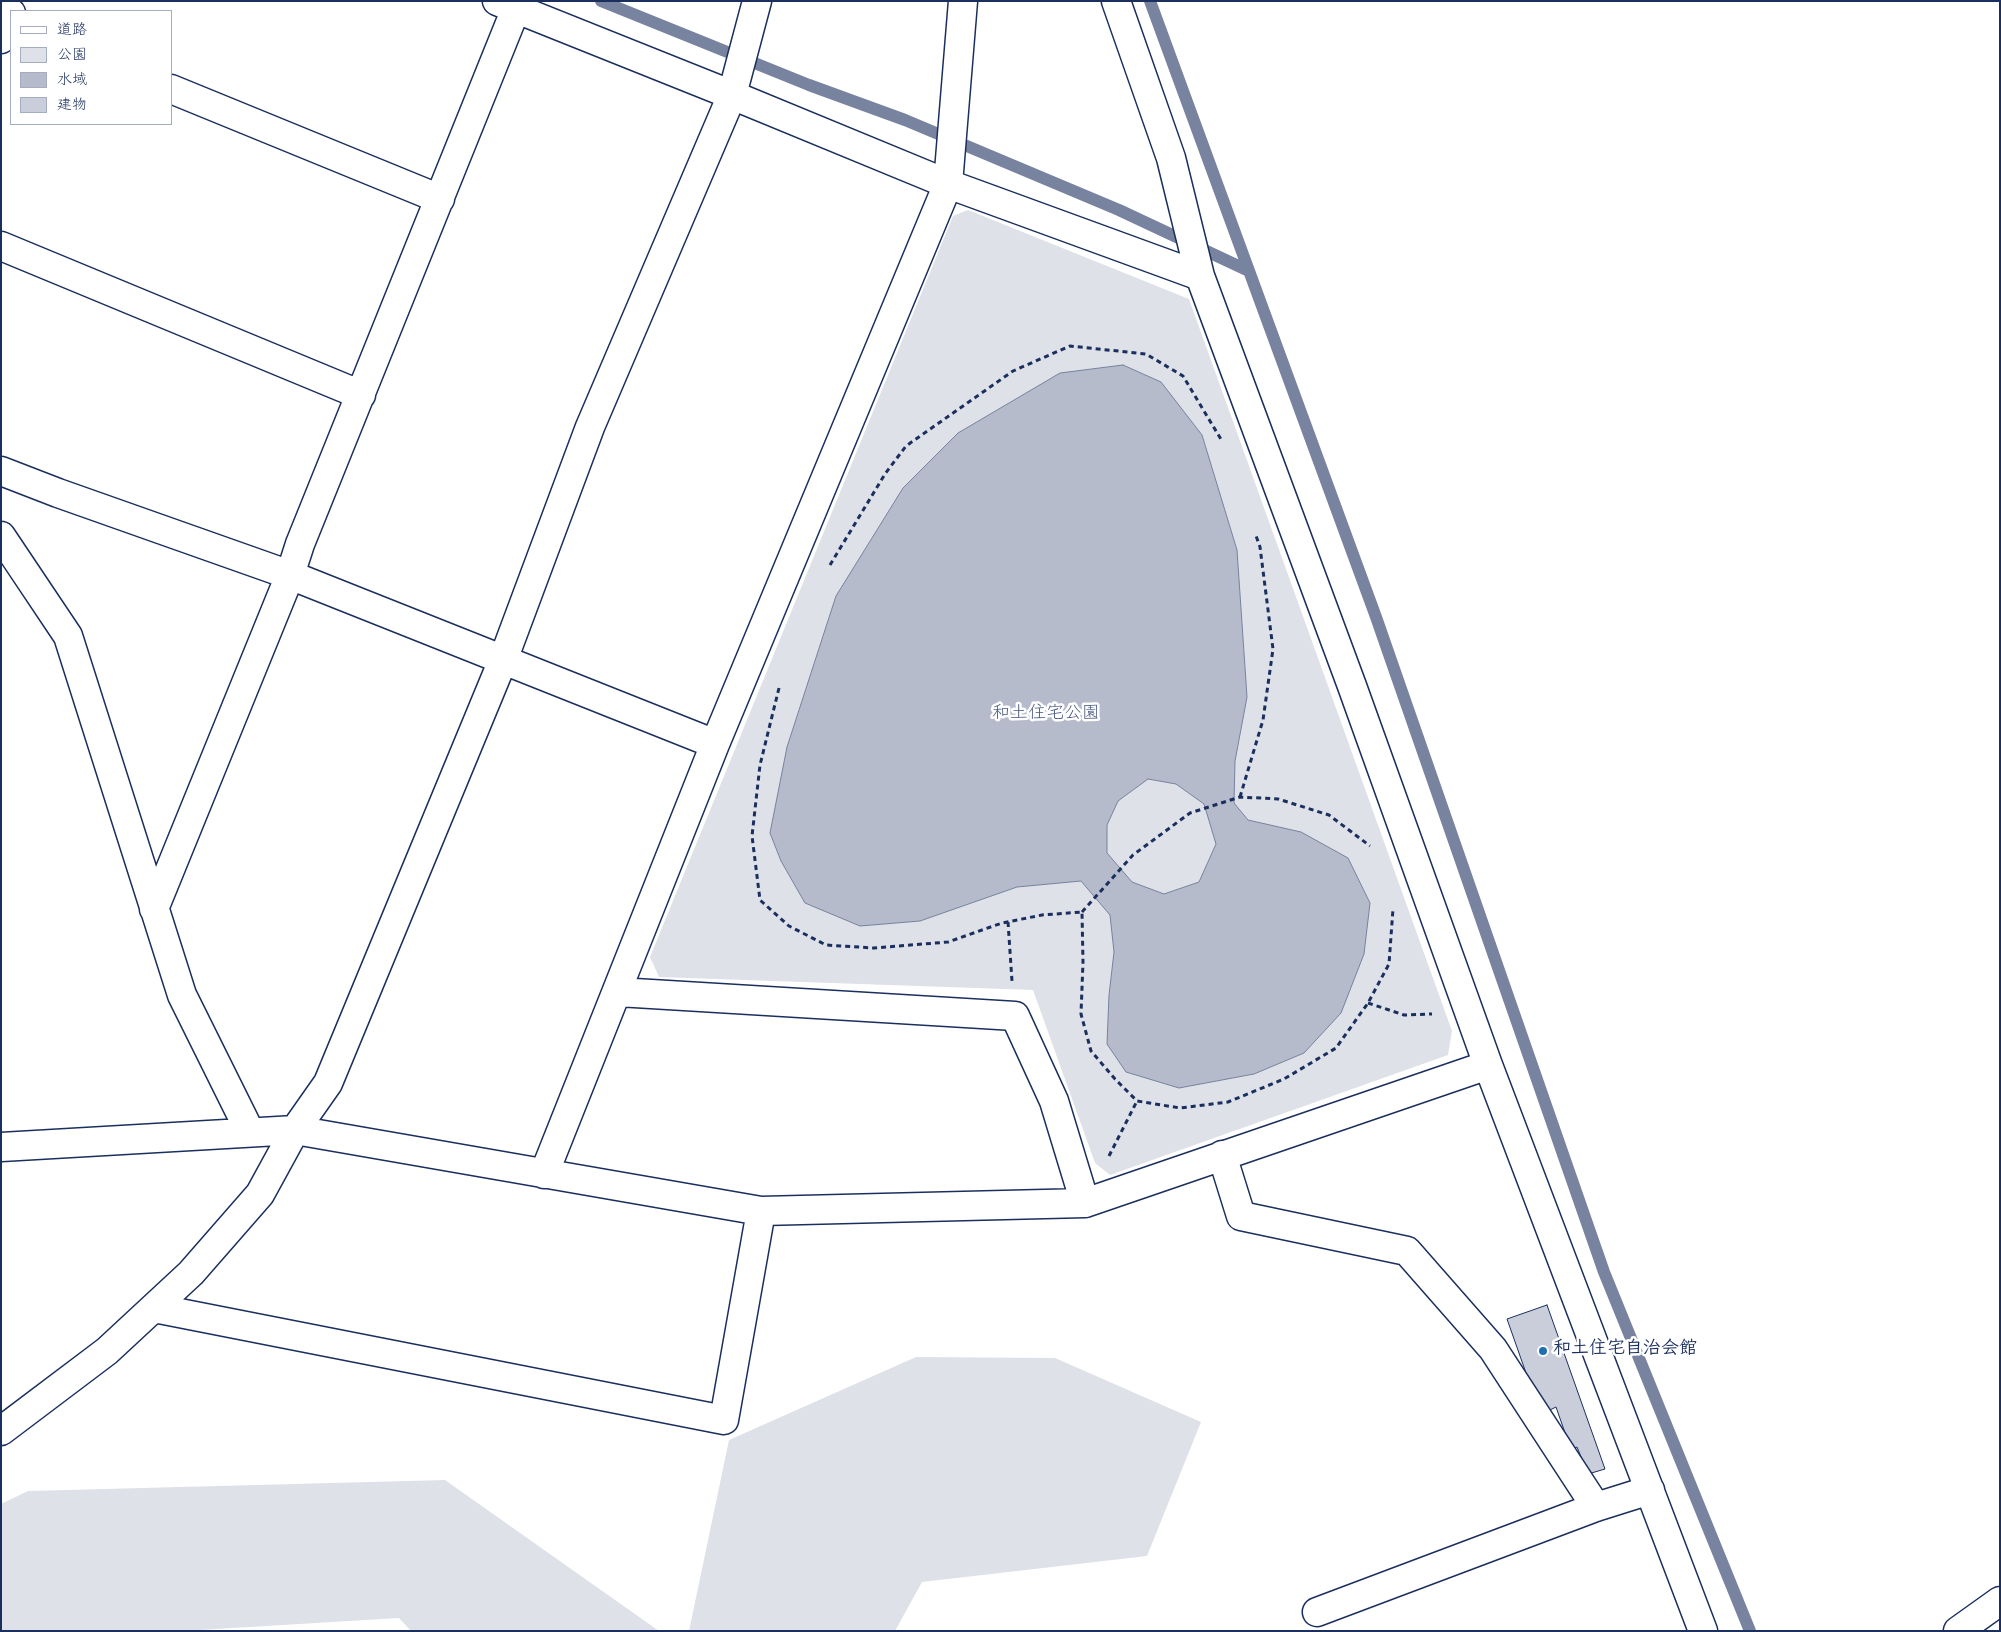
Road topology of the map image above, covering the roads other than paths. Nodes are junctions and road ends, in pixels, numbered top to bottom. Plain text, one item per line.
1 (757, 1) edge
2 (963, 1) edge
3 (1116, 1) edge
4 (511, 4) edge
5 (172, 89) edge
6 (732, 95) junction
7 (948, 184) junction
8 (440, 199) junction
9 (1, 246) edge
10 (1200, 276) junction
11 (360, 394) junction
12 (1, 471) edge
13 (1, 536) edge
14 (290, 575) junction
15 (503, 660) junction
16 (716, 744) junction
17 (154, 909) junction
18 (618, 992) junction
19 (1488, 1064) junction
20 (295, 1130) junction
21 (250, 1132) junction
22 (1, 1147) edge
23 (1222, 1155) junction
24 (544, 1174) junction
25 (1085, 1203) junction
26 (761, 1211) junction
27 (154, 1308) junction
28 (1, 1431) edge
29 (1650, 1490) junction
30 (1596, 1507) junction
31 (2000, 1601) edge
32 (1317, 1612) dead end
33 (1704, 1631) edge
34 (1958, 1631) edge

1 - 6 street
2 - 7 street
3 - 10 street
4 - 6 street
4 - 8 street
5 - 8 street
6 - 7 street
6 - 15 street
7 - 10 street
7 - 16 street
8 - 11 street
9 - 11 street
10 - 19 street
11 - 14 street
12 - 14 street
13 - 17 street
14 - 15 street
14 - 17 street
15 - 16 street
15 - 20 street
16 - 18 street
17 - 21 street
18 - 24 street
18 - 25 street
19 - 23 street
19 - 29 street
20 - 21 street
20 - 24 street
20 - 27 street
21 - 22 street
23 - 25 street
23 - 30 street
24 - 26 street
25 - 26 street
26 - 27 street
27 - 28 street
29 - 30 street
29 - 33 street
30 - 32 street
31 - 34 street

